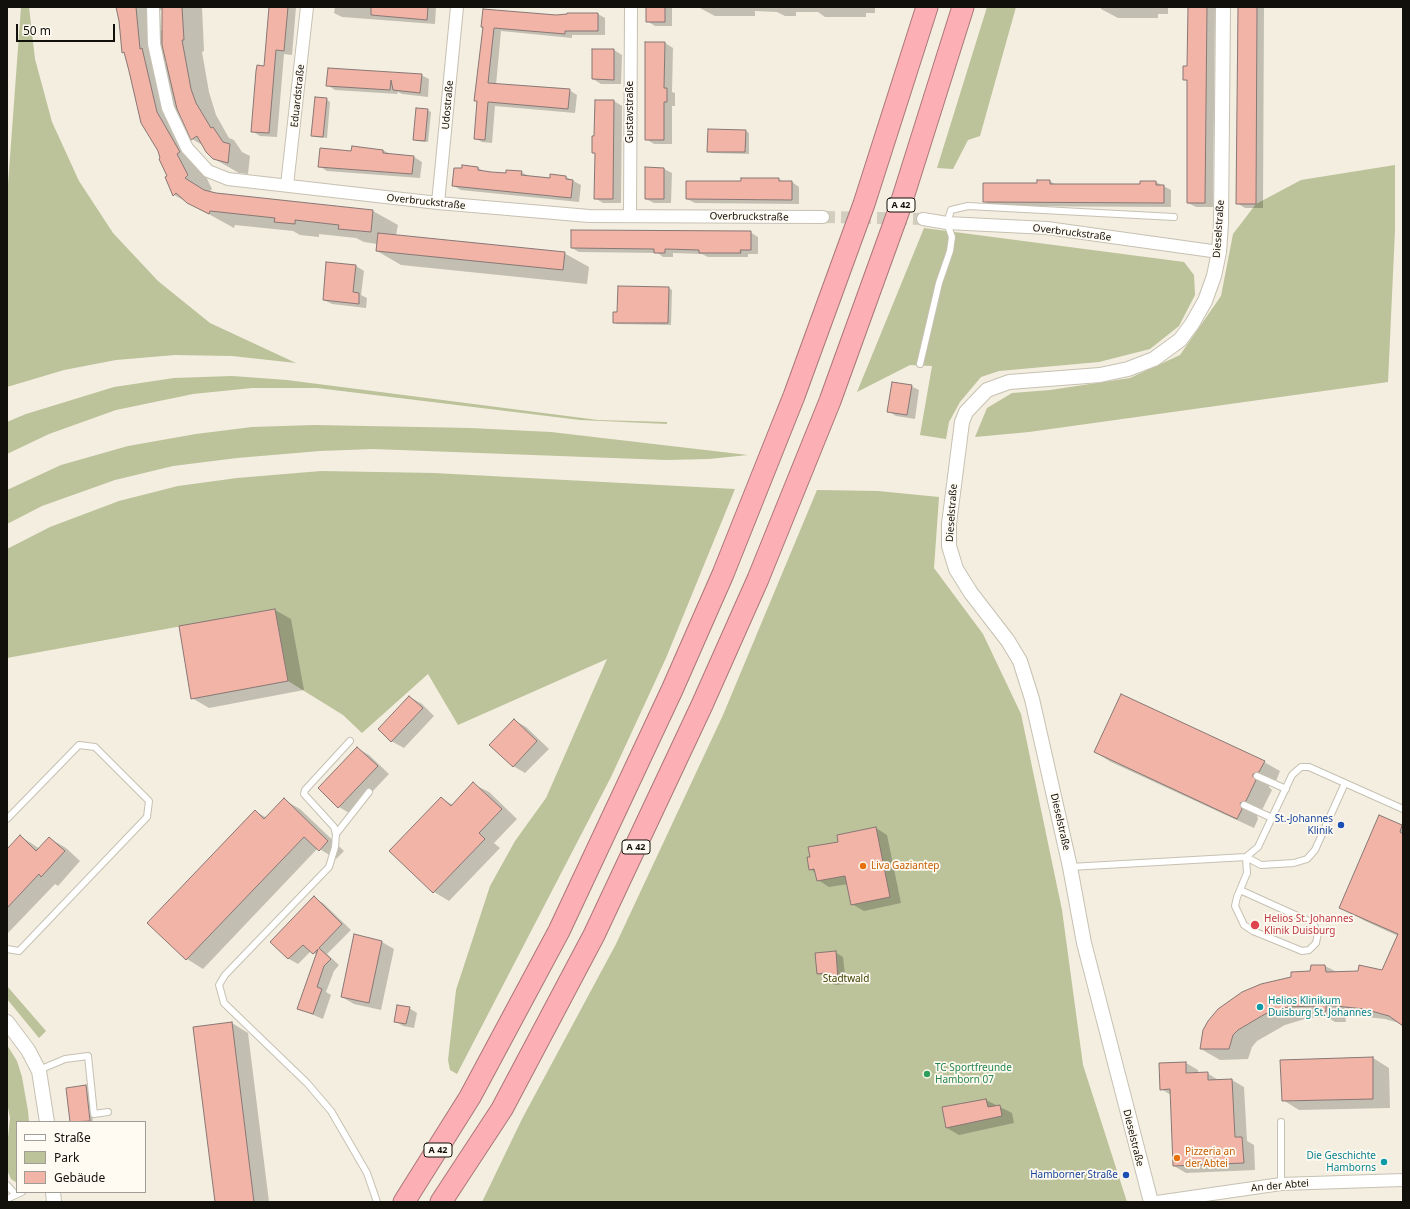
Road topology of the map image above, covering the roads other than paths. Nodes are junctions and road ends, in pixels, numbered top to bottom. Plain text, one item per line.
1 (152, 7) edge
2 (307, 7) edge
3 (457, 7) edge
4 (631, 7) edge
5 (927, 7) edge
6 (963, 7) edge
7 (1223, 7) edge
8 (287, 185) junction
9 (438, 203) junction
10 (630, 216) junction
11 (824, 217) tunnel mouth
12 (1174, 217) dead end
13 (924, 219) tunnel mouth
14 (946, 223) junction
15 (1219, 252) junction
16 (920, 364) dead end
17 (350, 741) dead end
18 (1257, 776) dead end
19 (1345, 783) junction
20 (1286, 789) junction
21 (369, 792) dead end
22 (1244, 804) dead end
23 (1403, 809) edge
24 (1272, 818) junction
25 (7, 819) edge
26 (336, 834) junction
27 (1246, 857) junction
28 (1070, 867) junction
29 (1240, 890) junction
30 (7, 949) edge
31 (7, 1022) edge
32 (39, 1071) junction
33 (108, 1112) dead end
34 (47, 1121) edge
35 (1281, 1122) dead end
36 (1403, 1180) edge
37 (1281, 1184) junction
38 (7, 1185) edge
39 (16, 1191) edge
40 (19, 1193) edge
41 (7, 1199) edge
42 (377, 1202) edge
43 (404, 1202) edge
44 (441, 1202) edge
45 (1151, 1202) edge
46 (1157, 1202) edge

1 - 8 street, Overbruckstraße
2 - 8 street, Eduardstraße
3 - 9 street, Udostraße
4 - 10 street, Gustavstraße
5 - 43 highway, A 42
6 - 44 highway, A 42
7 - 15 street, Dieselstraße
8 - 9 street, Overbruckstraße
9 - 10 street, Overbruckstraße
10 - 11 street, Overbruckstraße
12 - 14 lane
13 - 14 street, Overbruckstraße
14 - 15 street, Overbruckstraße
14 - 16 lane
15 - 28 street, Dieselstraße
17 - 26 lane
18 - 20 lane
19 - 20 lane
19 - 23 lane
19 - 27 lane
20 - 24 lane
21 - 26 lane
22 - 24 lane
24 - 27 lane
25 - 30 lane
26 - 42 lane
27 - 28 lane
27 - 29 lane
28 - 45 street, Dieselstraße
29 - 29 lane
31 - 32 street
32 - 33 lane
32 - 34 street
35 - 37 lane
36 - 37 street, An der Abtei
37 - 46 street, An der Abtei
38 - 39 lane
40 - 41 lane

